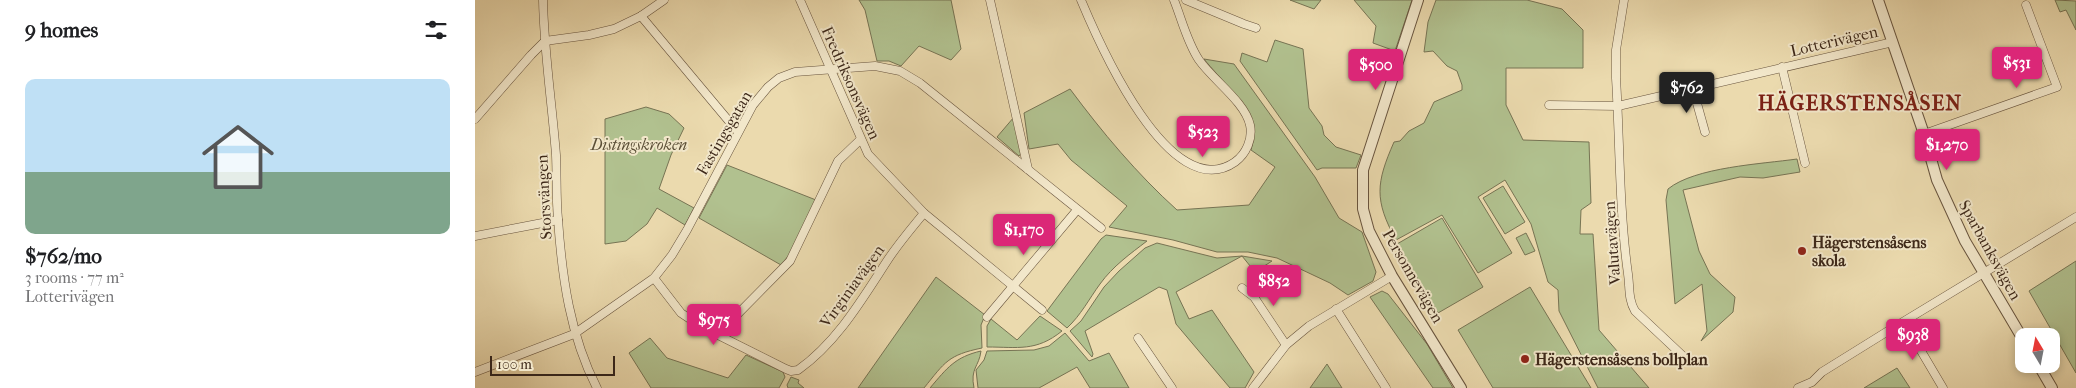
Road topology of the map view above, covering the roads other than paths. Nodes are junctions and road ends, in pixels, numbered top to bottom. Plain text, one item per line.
1 (543, 0) edge
2 (664, 0) edge
3 (800, 0) edge
4 (990, 0) edge
5 (1081, 0) edge
6 (1174, 0) edge
7 (1185, 0) edge
8 (1418, 0) edge
9 (1624, 0) edge
10 (1878, 0) edge
11 (2026, 5) dead end
12 (641, 16) junction
13 (1256, 28) dead end
14 (545, 41) junction
15 (1893, 42) junction
16 (1783, 67) junction
17 (829, 69) junction
18 (1693, 88) junction
19 (1549, 105) dead end
20 (1618, 106) junction
21 (475, 120) edge
22 (738, 132) junction
23 (1705, 132) dead end
24 (1923, 134) junction
25 (860, 140) junction
26 (1805, 163) dead end
27 (1028, 169) junction
28 (1077, 210) junction
29 (924, 213) junction
30 (2076, 217) edge
31 (558, 220) junction
32 (1101, 228) dead end
33 (475, 236) edge
34 (1984, 274) junction
35 (1392, 276) junction
36 (654, 278) junction
37 (1014, 286) junction
38 (1242, 288) dead end
39 (1336, 309) junction
40 (1042, 310) dead end
41 (987, 317) dead end
42 (1904, 322) junction
43 (2016, 328) edge
44 (574, 334) junction
45 (717, 335) junction
46 (1138, 338) dead end
47 (1286, 345) junction
48 (1683, 357) dead end
49 (475, 372) edge
50 (2043, 373) edge
51 (1812, 385) edge
52 (597, 388) edge
53 (1171, 388) edge
54 (1253, 388) edge
55 (1386, 388) edge
56 (1461, 388) edge
57 (1797, 388) edge
58 (1943, 388) edge
59 (2052, 388) edge

1 - 14 street, Storsvängen
2 - 12 street
3 - 17 street, Fredriksonsvägen
4 - 27 street
5 - 6 street
7 - 13 street
8 - 35 street, Personnevägen
9 - 20 street, Valutavägen
10 - 15 street, Sparbanksvägen
11 - 24 street
12 - 14 street
12 - 22 street
14 - 21 street
14 - 31 street, Storsvängen
15 - 16 street, Lotterivägen
15 - 24 street, Sparbanksvägen
16 - 18 street, Lotterivägen
16 - 26 street, Lotterivägen
17 - 22 street, Fastingsgatan
17 - 25 street, Fredriksonsvägen
17 - 27 street, Fastingsgatan
18 - 20 street, Lotterivägen
18 - 23 street
19 - 20 street
20 - 48 street, Valutavägen
22 - 36 street, Fastingsgatan
24 - 34 street, Sparbanksvägen
25 - 29 street, Fredriksonsvägen
25 - 45 street
27 - 28 street, Fastingsgatan
28 - 32 street, Fastingsgatan
28 - 37 street
29 - 37 street, Fredriksonsvägen
29 - 45 street, Virginiavägen
30 - 34 street
31 - 33 street
31 - 44 street, Storsvängen
34 - 42 street
34 - 43 street, Sparbanksvägen
35 - 39 street
35 - 56 street, Personnevägen
36 - 44 street, Fastingsgatan
36 - 45 street
37 - 40 street, Fredriksonsvägen
37 - 41 street
38 - 47 street
39 - 47 street
39 - 55 street
42 - 51 street
42 - 58 street
44 - 49 street, Fastingsgatan
44 - 52 street, Storsvängen
46 - 53 street
47 - 54 street
50 - 59 street
51 - 57 street

